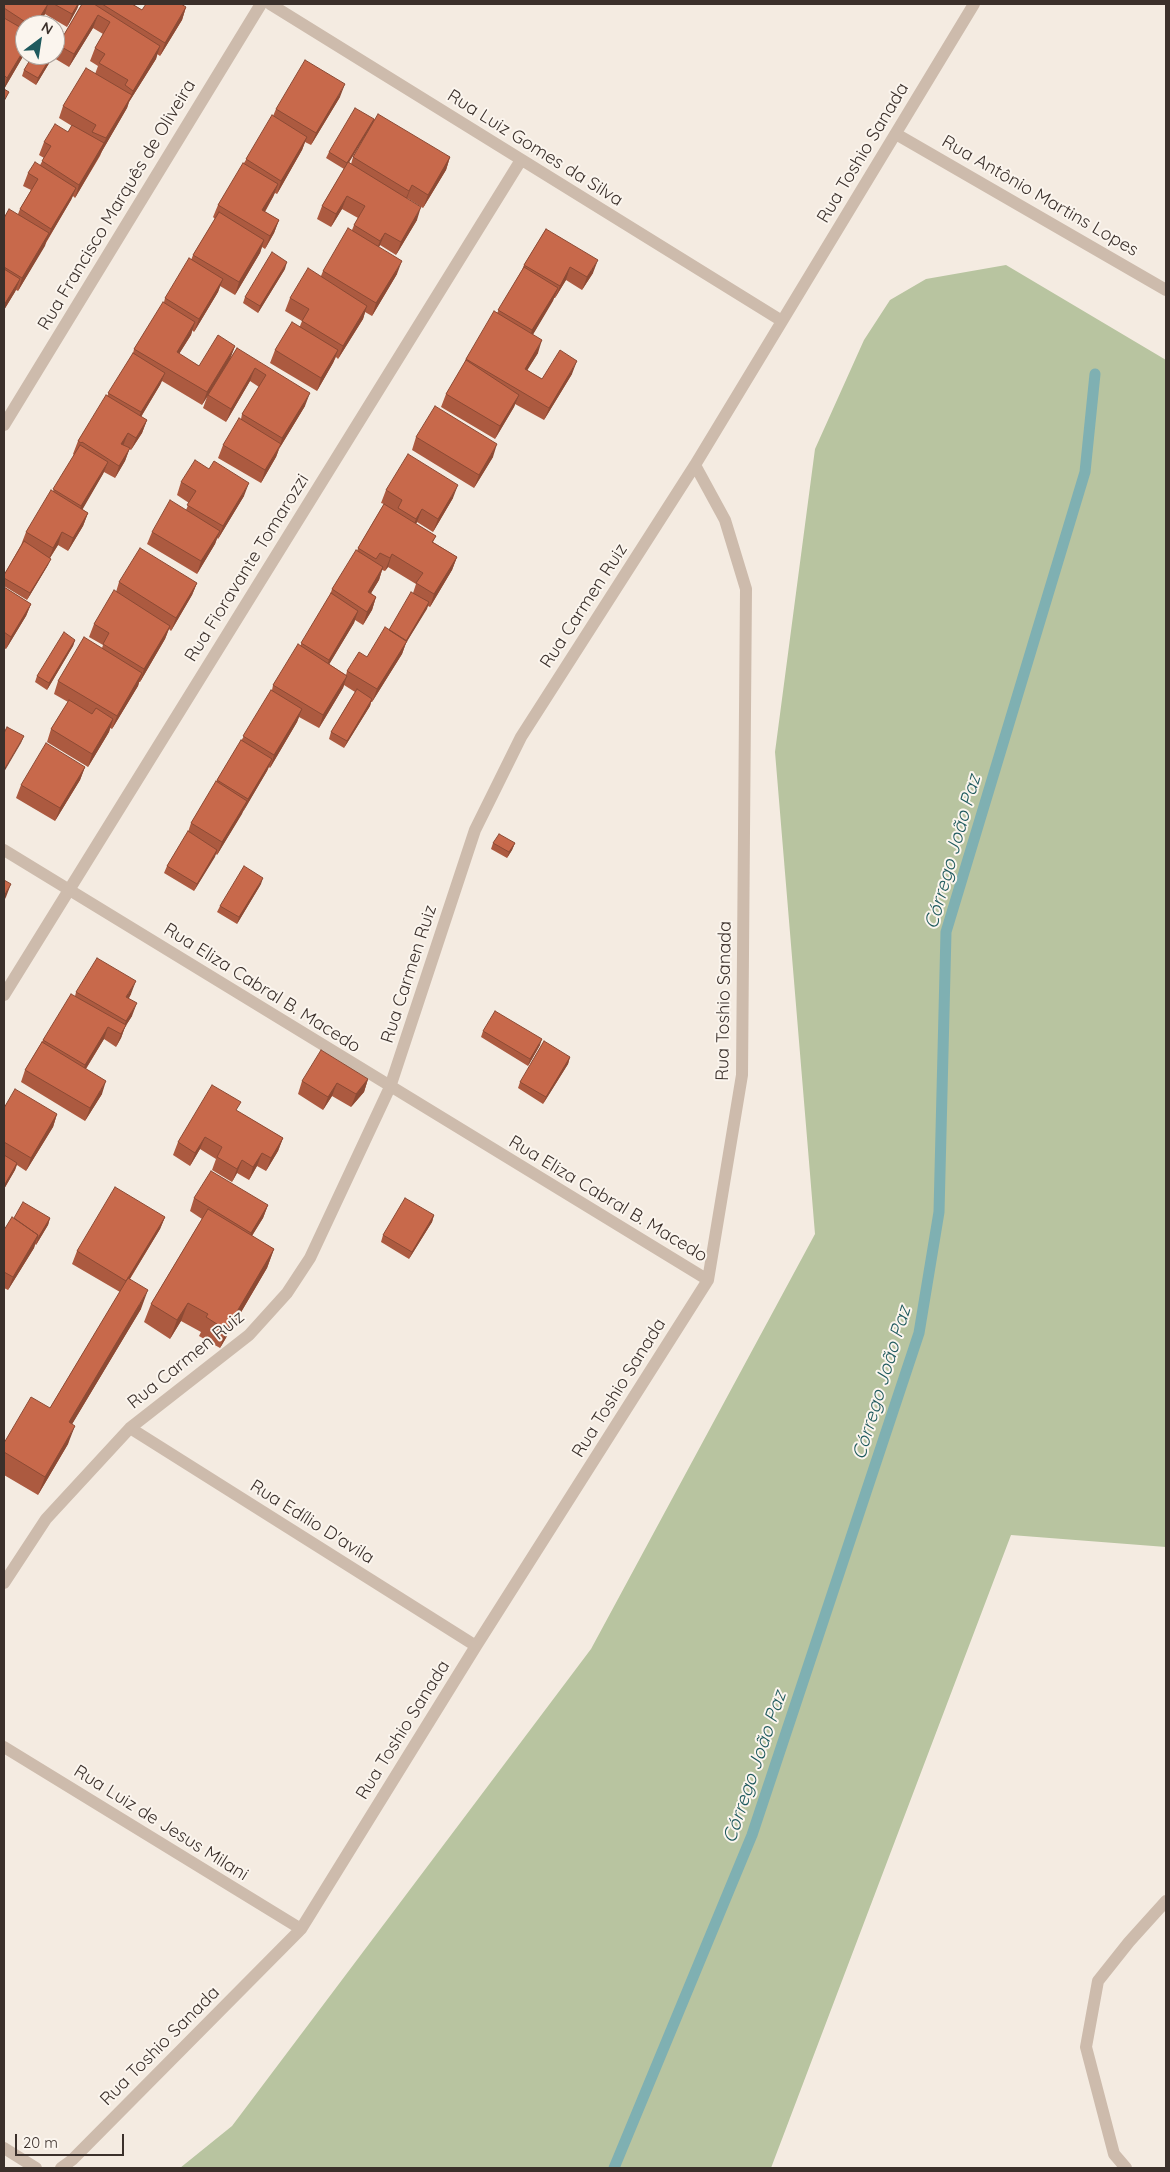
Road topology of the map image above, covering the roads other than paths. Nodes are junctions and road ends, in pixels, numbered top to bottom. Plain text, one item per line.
1 (261, 4) edge
2 (270, 4) edge
3 (974, 4) edge
4 (896, 134) junction
5 (521, 160) junction
6 (1166, 290) edge
7 (782, 321) junction
8 (4, 425) edge
9 (695, 465) junction
10 (4, 850) edge
11 (68, 890) junction
12 (4, 995) edge
13 (390, 1087) junction
14 (708, 1280) junction
15 (130, 1428) junction
16 (4, 1583) edge
17 (476, 1646) junction
18 (4, 1747) edge
19 (1166, 1901) edge
20 (301, 1930) junction
21 (4, 2148) edge
22 (36, 2168) edge
23 (60, 2168) edge
24 (1126, 2168) edge

1 - 8 street, Rua Francisco Marquês de Oliveira
2 - 5 street, Rua Luiz Gomes da Silva
3 - 4 street, Rua Toshio Sanada
4 - 6 street, Rua Antônio Martins Lopes
4 - 7 street, Rua Toshio Sanada
5 - 7 street, Rua Luiz Gomes da Silva
5 - 11 street, Rua Fioravante Tomarozzi
7 - 9 street, Rua Carmen Ruiz
9 - 13 street, Rua Carmen Ruiz
9 - 14 street, Rua Toshio Sanada
10 - 11 street, Rua Eliza Cabral B. Macedo
11 - 12 street, Rua Fioravante Tomarozzi
11 - 13 street, Rua Eliza Cabral B. Macedo
13 - 14 street, Rua Eliza Cabral B. Macedo
13 - 15 street, Rua Carmen Ruiz
14 - 17 street, Rua Toshio Sanada
15 - 16 street, Rua Carmen Ruiz
15 - 17 street, Rua Edílio D'avila
17 - 20 street, Rua Toshio Sanada
18 - 20 street, Rua Luiz de Jesus Milani
19 - 24 street
20 - 23 street, Rua Toshio Sanada
21 - 22 street

